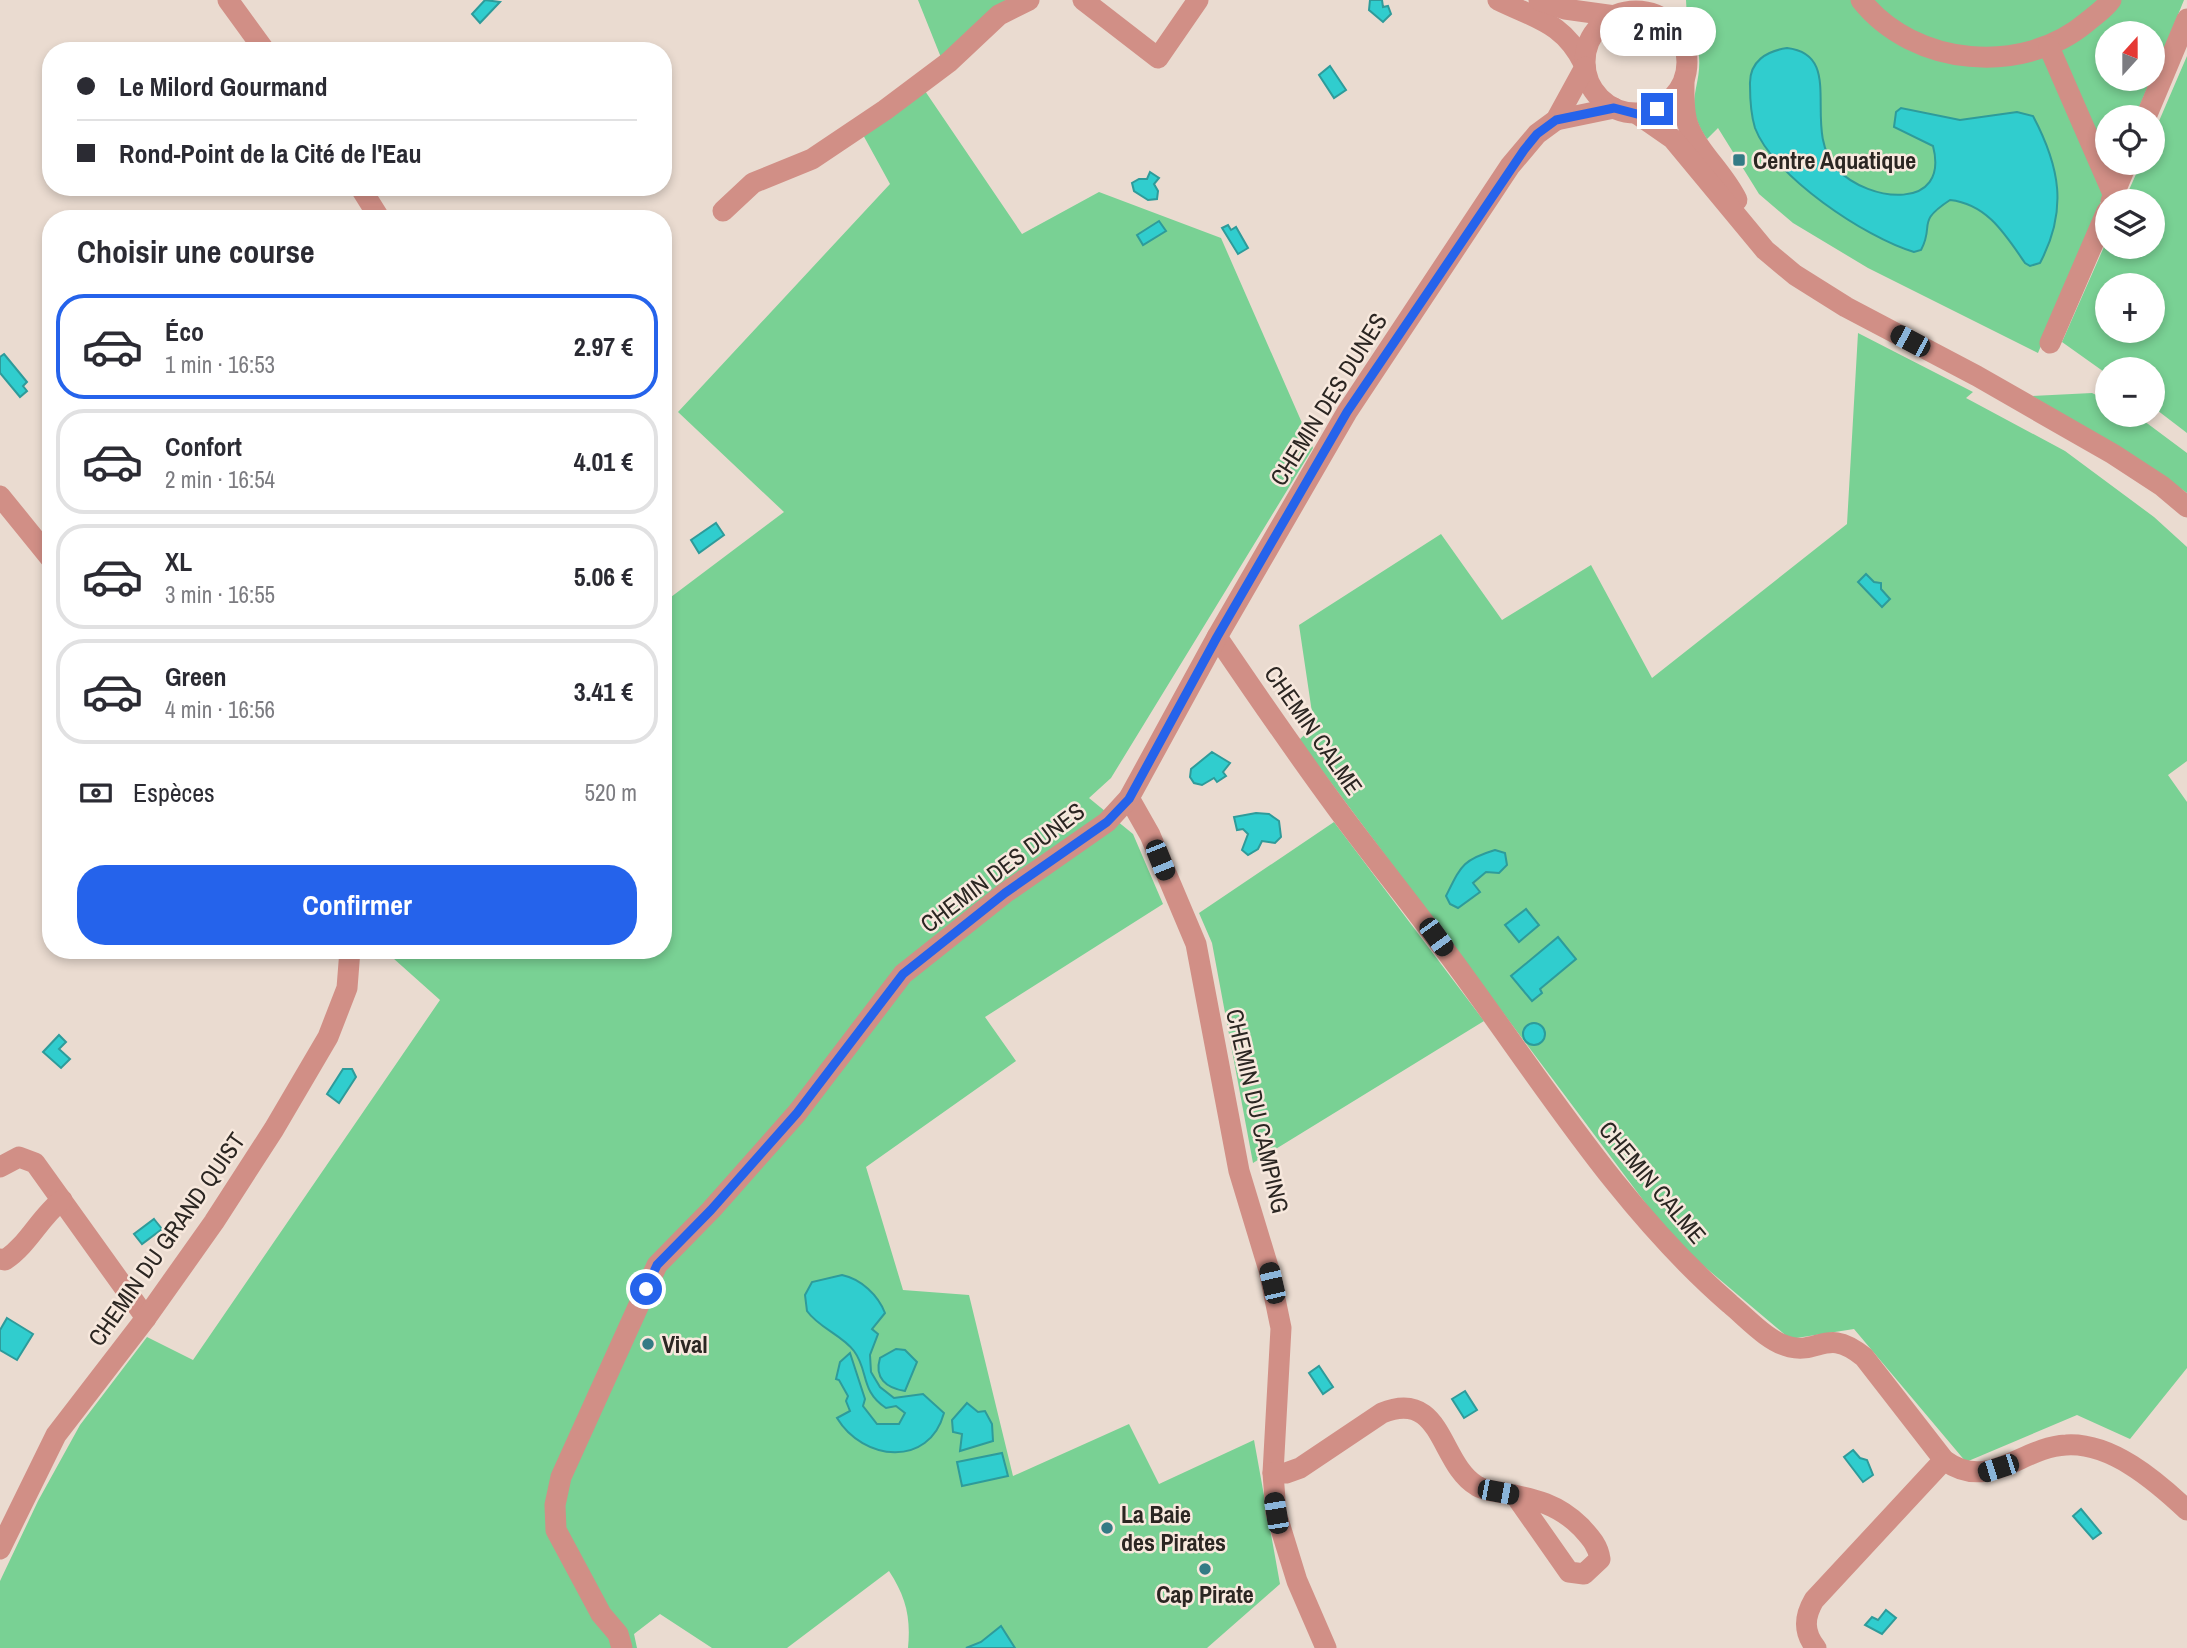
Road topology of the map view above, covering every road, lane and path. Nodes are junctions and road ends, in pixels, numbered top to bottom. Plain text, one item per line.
1 (228, 0) edge
2 (1029, 0) edge
3 (1083, 0) edge
4 (1198, 0) edge
5 (1499, 0) edge
6 (1539, 0) edge
7 (1861, 0) edge
8 (2111, 0) edge
9 (1615, 16) junction
10 (2187, 19) edge
11 (258, 42) edge
12 (2049, 47) junction
13 (1585, 66) junction
14 (1684, 81) junction
15 (2151, 105) edge
16 (1614, 108) junction
17 (1637, 114) junction
18 (1556, 120) junction
19 (2105, 189) edge
20 (723, 211) dead end
21 (1753, 234) junction
22 (2095, 240) edge
23 (2050, 343) dead end
24 (0, 496) edge
25 (2187, 507) edge
26 (42, 548) edge
27 (1217, 637) junction
28 (1129, 799) junction
29 (349, 959) edge
30 (0, 1167) edge
31 (62, 1200) junction
32 (0, 1259) edge
33 (146, 1318) junction
34 (1944, 1460) junction
35 (1273, 1473) junction
36 (1516, 1495) dead end
37 (2187, 1510) edge
38 (0, 1549) edge
39 (622, 1648) edge
40 (1326, 1648) edge
41 (1816, 1648) edge

1 - 11 street
2 - 20 street
3 - 4 street
5 - 13 street
6 - 9 street
7 - 12 street
8 - 12 street
9 - 13 street
9 - 14 street
10 - 15 street
12 - 19 street
13 - 16 street
13 - 18 street, CHEMIN DES DUNES
14 - 17 street
14 - 21 street
16 - 17 street
16 - 18 street, CHEMIN DES DUNES
17 - 21 street
18 - 27 street, CHEMIN DES DUNES
21 - 25 street
22 - 23 street
24 - 26 street
27 - 28 street, CHEMIN DES DUNES
27 - 34 street, CHEMIN CALME
28 - 35 street, CHEMIN DU CAMPING
28 - 39 street, CHEMIN DES DUNES
29 - 33 street, CHEMIN DU GRAND QUIST
30 - 31 street
31 - 32 street
31 - 33 street
33 - 38 street, CHEMIN DU GRAND QUIST
34 - 37 street
34 - 41 street
35 - 36 street
35 - 40 street, CHEMIN DU CAMPING

